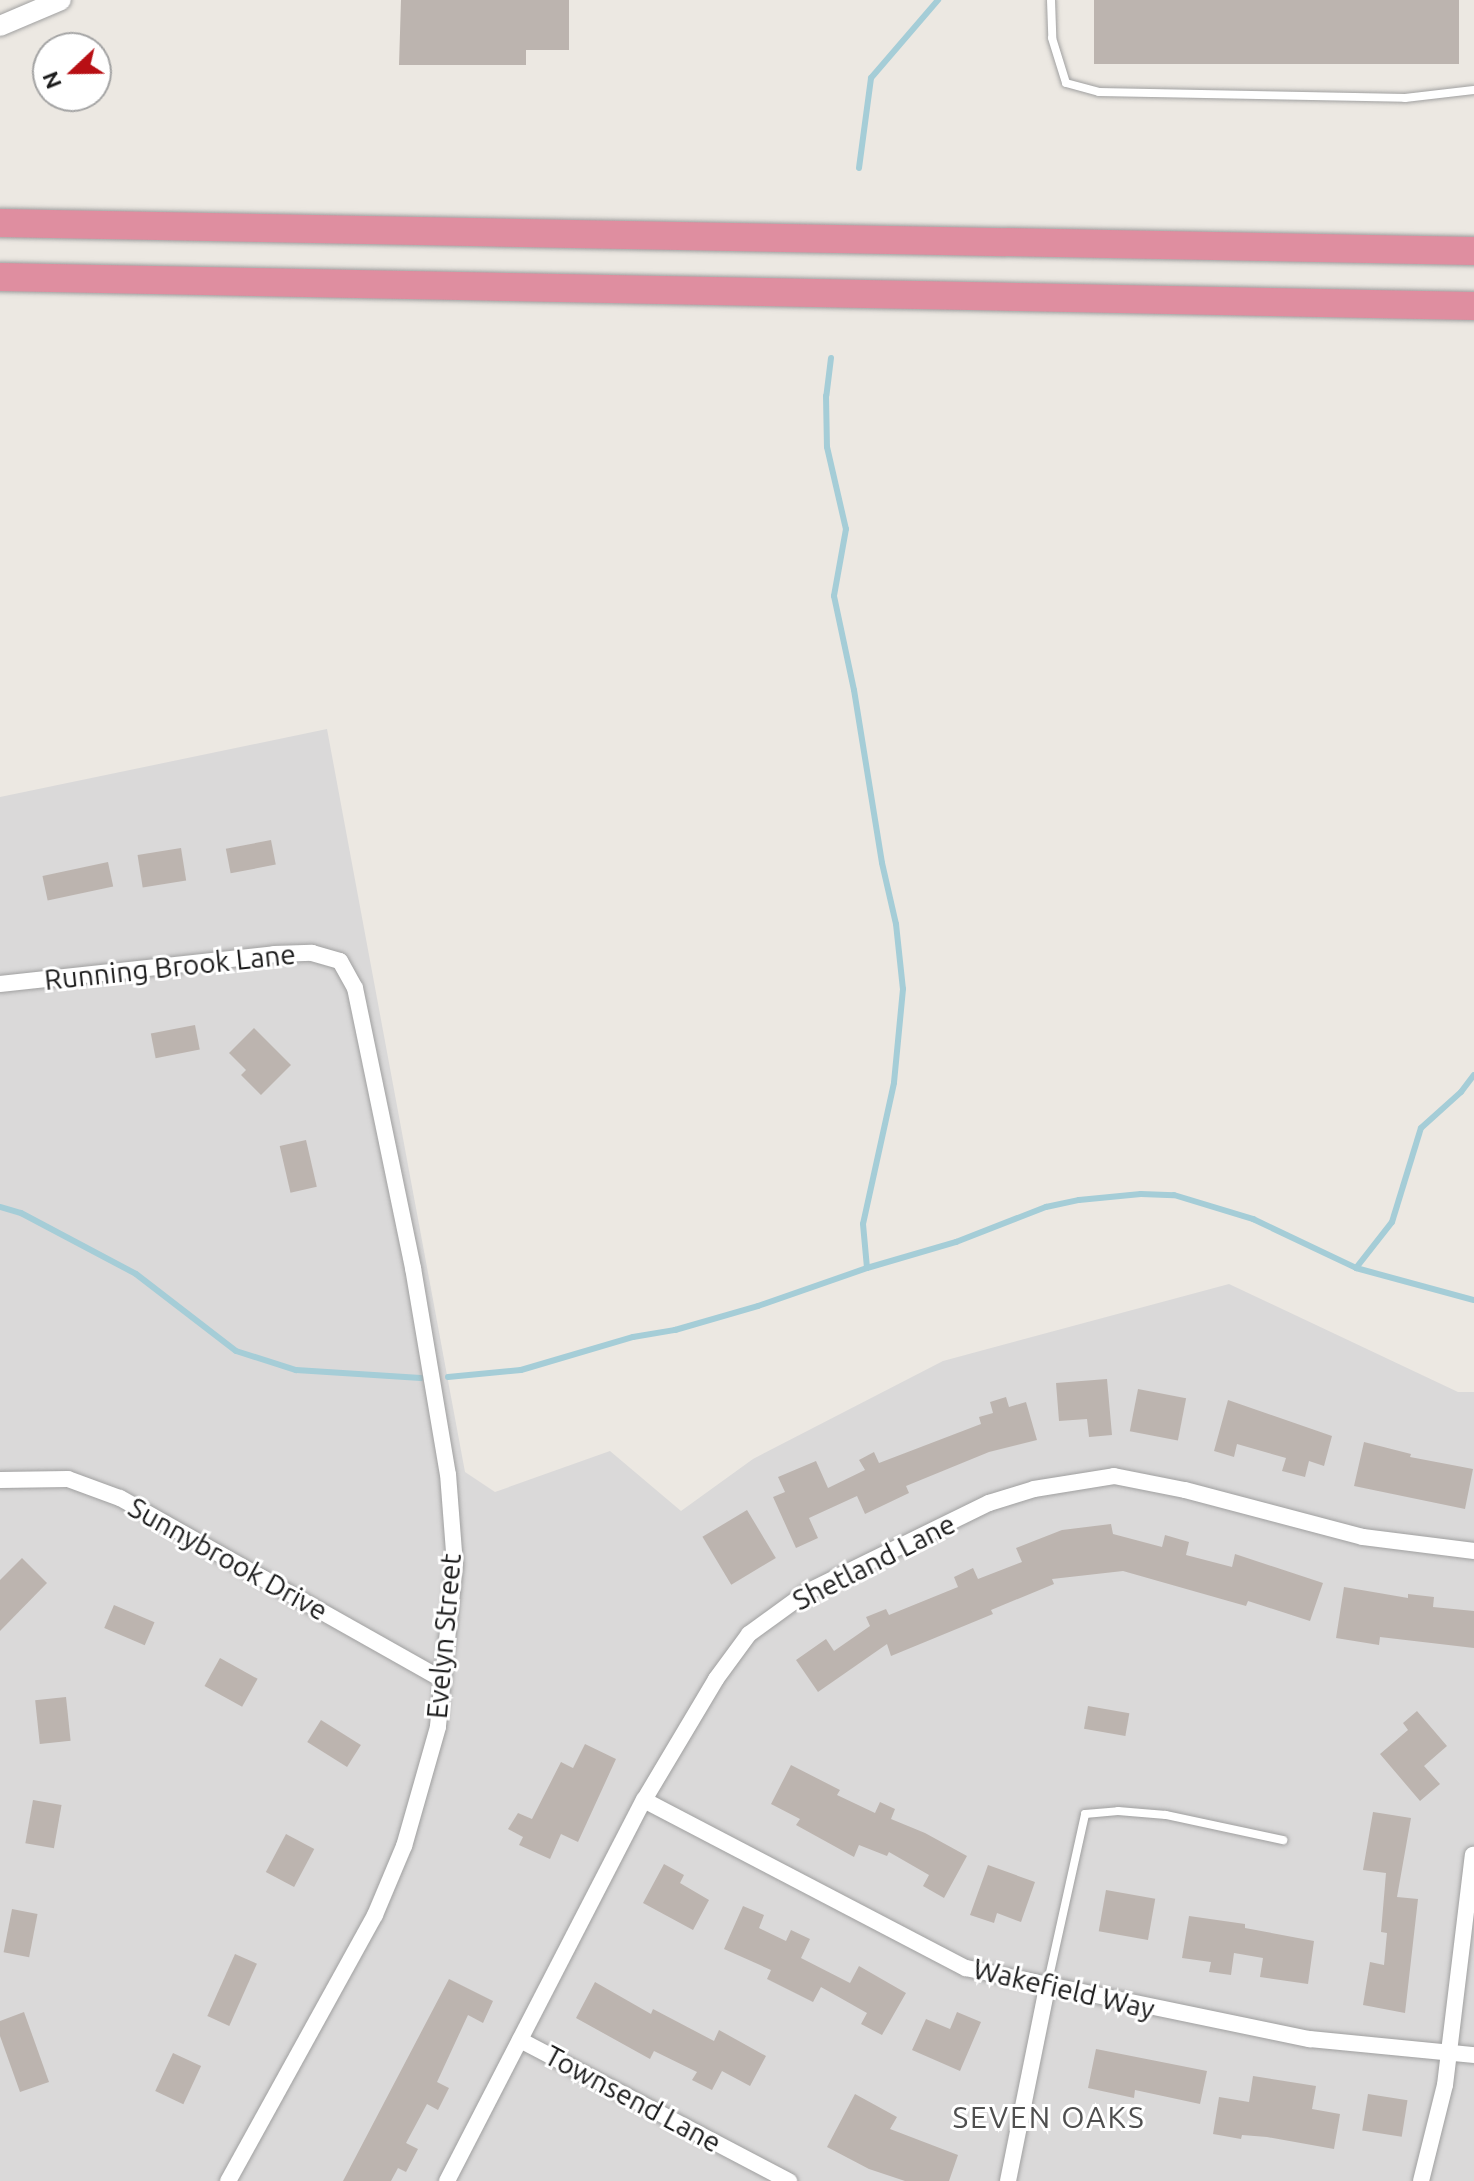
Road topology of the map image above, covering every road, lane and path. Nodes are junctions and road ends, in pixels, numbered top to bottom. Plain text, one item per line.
1 (61, 0) edge
2 (1051, 0) edge
3 (0, 26) edge
4 (1474, 90) edge
5 (0, 223) edge
6 (1474, 251) edge
7 (0, 277) edge
8 (1474, 306) edge
9 (340, 961) joint
10 (0, 984) edge
11 (0, 1480) edge
12 (1474, 1551) edge
13 (443, 1680) junction
14 (644, 1800) junction
15 (1283, 1840) dead end
16 (1473, 1855) edge
17 (1047, 1987) junction
18 (520, 2040) junction
19 (1448, 2052) junction
20 (1474, 2055) edge
21 (228, 2181) edge
22 (447, 2181) edge
23 (789, 2181) edge
24 (1008, 2181) edge
25 (1421, 2181) edge

1 - 3 street
2 - 4 lane
5 - 6 highway
7 - 8 highway
9 - 10 street, Running Brook Lane
9 - 13 street, Evelyn Street
11 - 13 street, Sunnybrook Drive
12 - 14 street, Shetland Lane
13 - 21 street, Evelyn Street
14 - 17 street, Wakefield Way
14 - 18 street, Shetland Lane
15 - 17 lane
16 - 19 street
17 - 19 street, Wakefield Way
17 - 24 street
18 - 22 street, Shetland Lane
18 - 23 street, Townsend Lane
19 - 20 street, Wakefield Way
19 - 25 street

